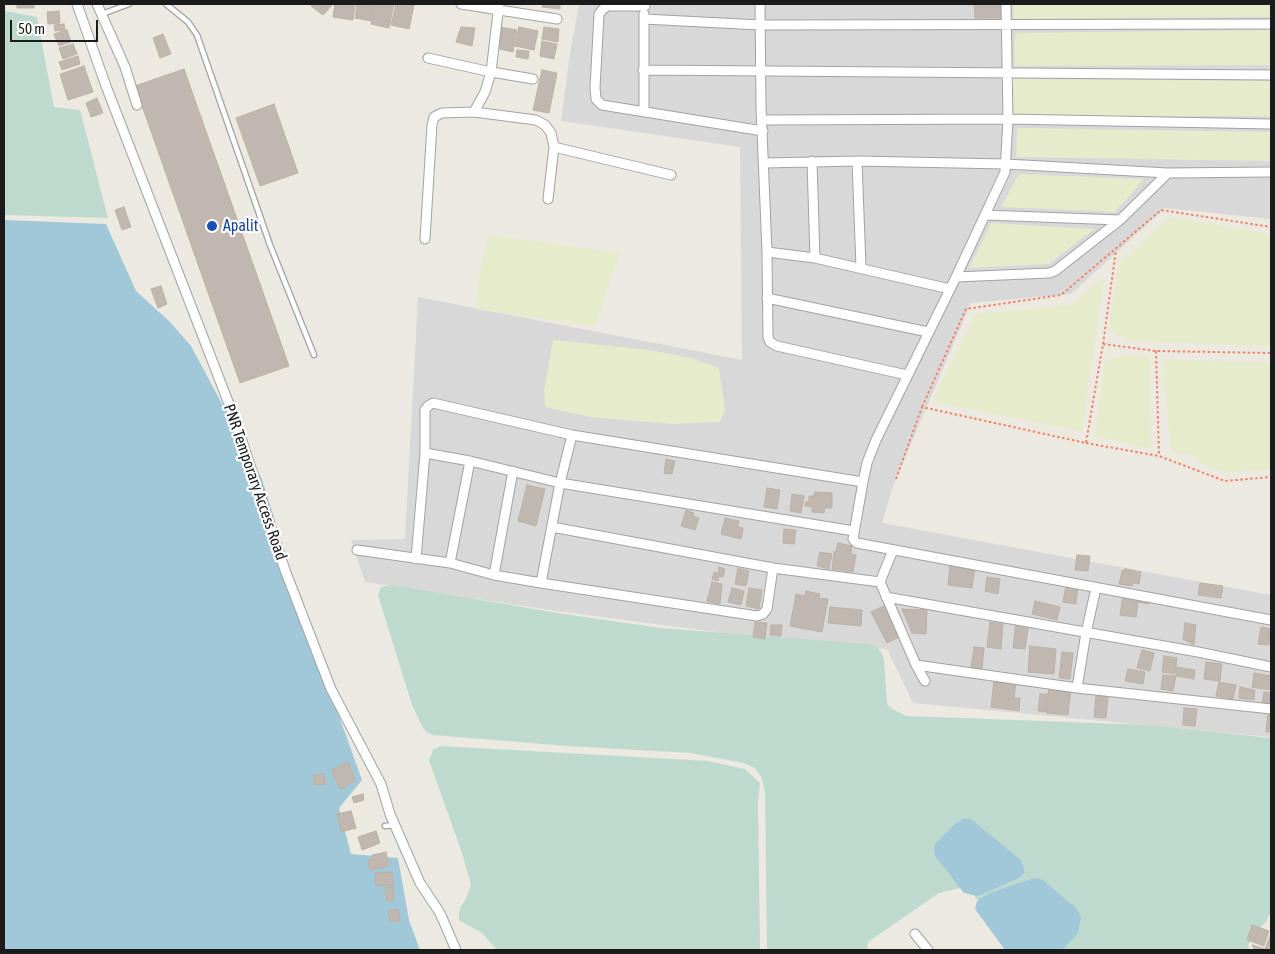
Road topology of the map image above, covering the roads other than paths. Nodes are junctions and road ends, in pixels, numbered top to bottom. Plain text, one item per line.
1 (77, 4) edge
2 (97, 4) edge
3 (129, 4) edge
4 (166, 4) edge
5 (461, 4) edge
6 (760, 4) edge
7 (1006, 4) edge
8 (645, 5) edge
9 (500, 7) edge
10 (101, 15) junction
11 (557, 19) dead end
12 (644, 19) junction
13 (1271, 24) edge
14 (760, 25) junction
15 (1007, 25) junction
16 (428, 58) dead end
17 (644, 70) junction
18 (761, 70) junction
19 (491, 72) junction
20 (1007, 73) junction
21 (1271, 75) edge
22 (533, 79) dead end
23 (137, 105) dead end
24 (474, 112) junction
25 (644, 112) junction
26 (1008, 119) junction
27 (762, 120) junction
28 (1271, 124) edge
29 (762, 131) junction
30 (554, 147) junction
31 (812, 161) junction
32 (857, 161) junction
33 (764, 162) junction
34 (1006, 164) junction
35 (1271, 172) edge
36 (1168, 173) junction
37 (670, 175) dead end
38 (548, 199) dead end
39 (985, 215) junction
40 (1120, 220) junction
41 (425, 239) dead end
42 (767, 252) junction
43 (815, 258) junction
44 (861, 267) junction
45 (956, 277) junction
46 (950, 289) junction
47 (767, 298) junction
48 (928, 332) junction
49 (314, 355) dead end
50 (907, 375) junction
51 (572, 435) junction
52 (425, 452) junction
53 (470, 461) junction
54 (513, 471) junction
55 (863, 482) junction
56 (560, 483) junction
57 (552, 527) junction
58 (854, 531) junction
59 (357, 550) dead end
60 (894, 550) junction
61 (416, 559) junction
62 (450, 563) junction
63 (772, 568) junction
64 (494, 575) junction
65 (880, 582) junction
66 (541, 583) junction
67 (1096, 588) junction
68 (886, 597) junction
69 (1271, 620) edge
70 (1086, 633) junction
71 (916, 665) junction
72 (1271, 667) edge
73 (926, 681) dead end
74 (1077, 688) junction
75 (1271, 710) edge
76 (385, 826) dead end
77 (395, 826) junction
78 (916, 934) dead end
79 (456, 950) edge
80 (928, 950) edge

1 - 77 street, PNR Temporary Access Road
2 - 10 street
3 - 10 lane
4 - 49 lane
5 - 9 street
6 - 14 street
7 - 15 street
8 - 12 street
8 - 25 street
9 - 11 street
9 - 19 street
10 - 23 street
12 - 14 street
12 - 17 street
13 - 15 street
14 - 15 street
14 - 18 street
15 - 20 street
16 - 19 street
17 - 18 street
17 - 25 street
18 - 20 street
18 - 27 street
19 - 22 street
19 - 24 street
20 - 21 street
20 - 26 street
24 - 30 street
24 - 41 street
25 - 29 street
26 - 27 street
26 - 28 street
26 - 34 street
27 - 29 street
29 - 33 street
30 - 37 street
30 - 38 street
31 - 32 street
31 - 33 street
31 - 43 street
32 - 34 street
32 - 44 street
33 - 42 street
34 - 36 street
34 - 39 street
35 - 36 street
36 - 40 street
39 - 40 street
39 - 45 street
40 - 45 street
42 - 43 street
42 - 47 street
43 - 44 street
44 - 46 street
45 - 46 street
46 - 48 street
47 - 48 street
47 - 50 street
48 - 50 street
50 - 55 street
51 - 52 street
51 - 55 street
51 - 56 street
52 - 53 street
52 - 61 street
53 - 54 street
53 - 62 street
54 - 56 street
54 - 64 street
55 - 58 street
56 - 57 street
56 - 58 street
57 - 63 street
57 - 66 street
58 - 60 street
59 - 61 street
60 - 65 street
60 - 67 street
61 - 62 street
62 - 64 street
63 - 65 street
63 - 66 street
64 - 66 street
65 - 68 street
67 - 69 street
67 - 70 street
68 - 70 street
68 - 71 street
70 - 72 street
70 - 74 street
71 - 73 street
71 - 74 street
74 - 75 street
76 - 77 lane
77 - 79 street, PNR Temporary Access Road
78 - 80 street

